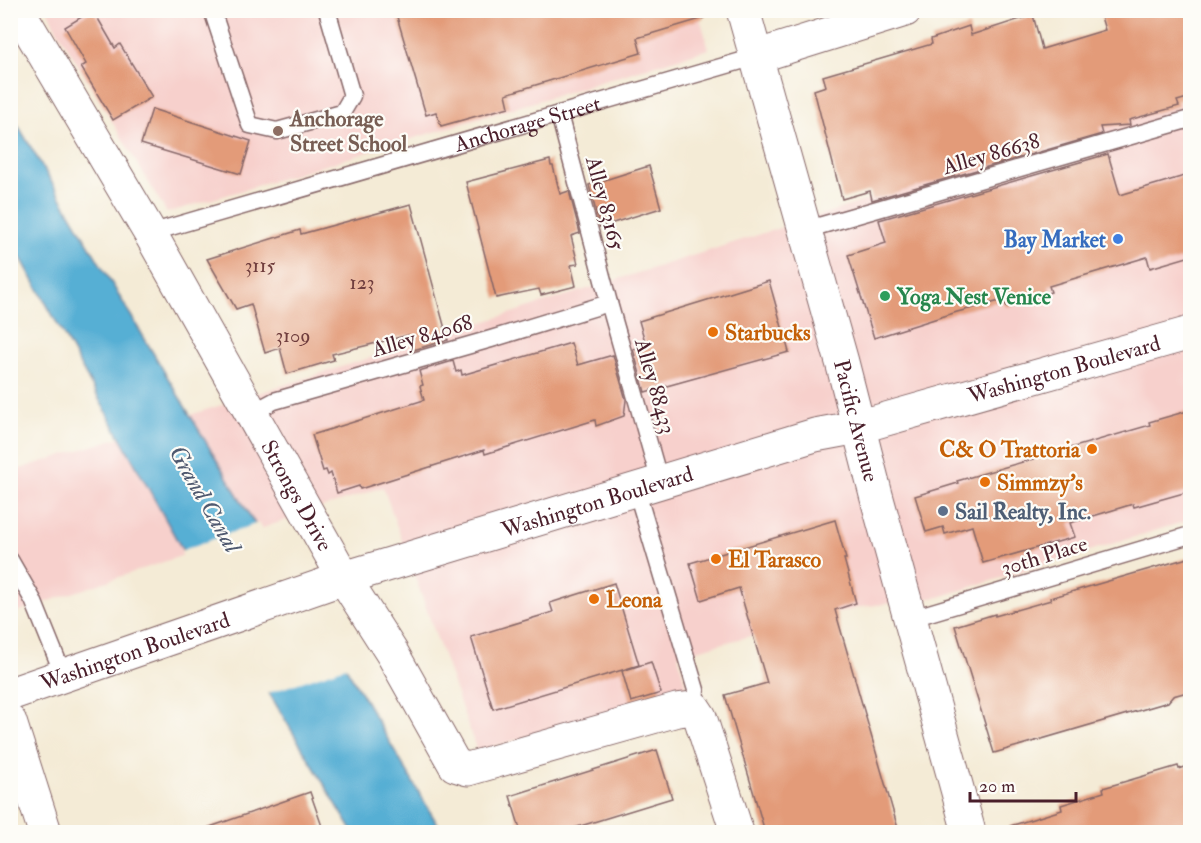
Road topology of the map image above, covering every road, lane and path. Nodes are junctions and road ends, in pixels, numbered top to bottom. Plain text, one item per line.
1 (212, 10) edge
2 (327, 10) edge
3 (742, 10) edge
4 (905, 10) edge
5 (24, 13) edge
6 (755, 57) junction
7 (559, 114) junction
8 (1191, 119) edge
9 (805, 230) junction
10 (150, 233) junction
11 (609, 303) junction
12 (1191, 333) edge
13 (250, 414) junction
14 (858, 427) junction
15 (648, 485) junction
16 (1191, 535) edge
17 (10, 560) edge
18 (344, 578) junction
19 (909, 619) junction
20 (63, 674) junction
21 (10, 694) edge
22 (694, 708) junction
23 (10, 722) edge
24 (45, 832) edge
25 (737, 832) edge
26 (969, 832) edge

1 - 2 lane
3 - 6 street, Pacific Avenue
4 - 6 street, Anchorage Street
5 - 10 street, Strongs Drive
6 - 7 lane, Anchorage Street
6 - 9 street, Pacific Avenue
7 - 10 lane, Anchorage Street
7 - 11 lane, Alley 83165
8 - 9 lane, Alley 86638
9 - 14 street, Pacific Avenue
10 - 13 street, Strongs Drive
11 - 13 lane, Alley 84068
11 - 15 lane, Alley 88433
12 - 14 street, Washington Boulevard
13 - 18 street, Strongs Drive
14 - 15 street, Washington Boulevard
14 - 19 street, Pacific Avenue
15 - 18 street, Washington Boulevard
15 - 22 lane
16 - 19 lane, 30th Place
17 - 20 lane
18 - 20 street, Washington Boulevard
18 - 22 street, Strongs Drive
19 - 26 street, Pacific Avenue
20 - 21 street, Washington Boulevard
22 - 25 street
23 - 24 street

